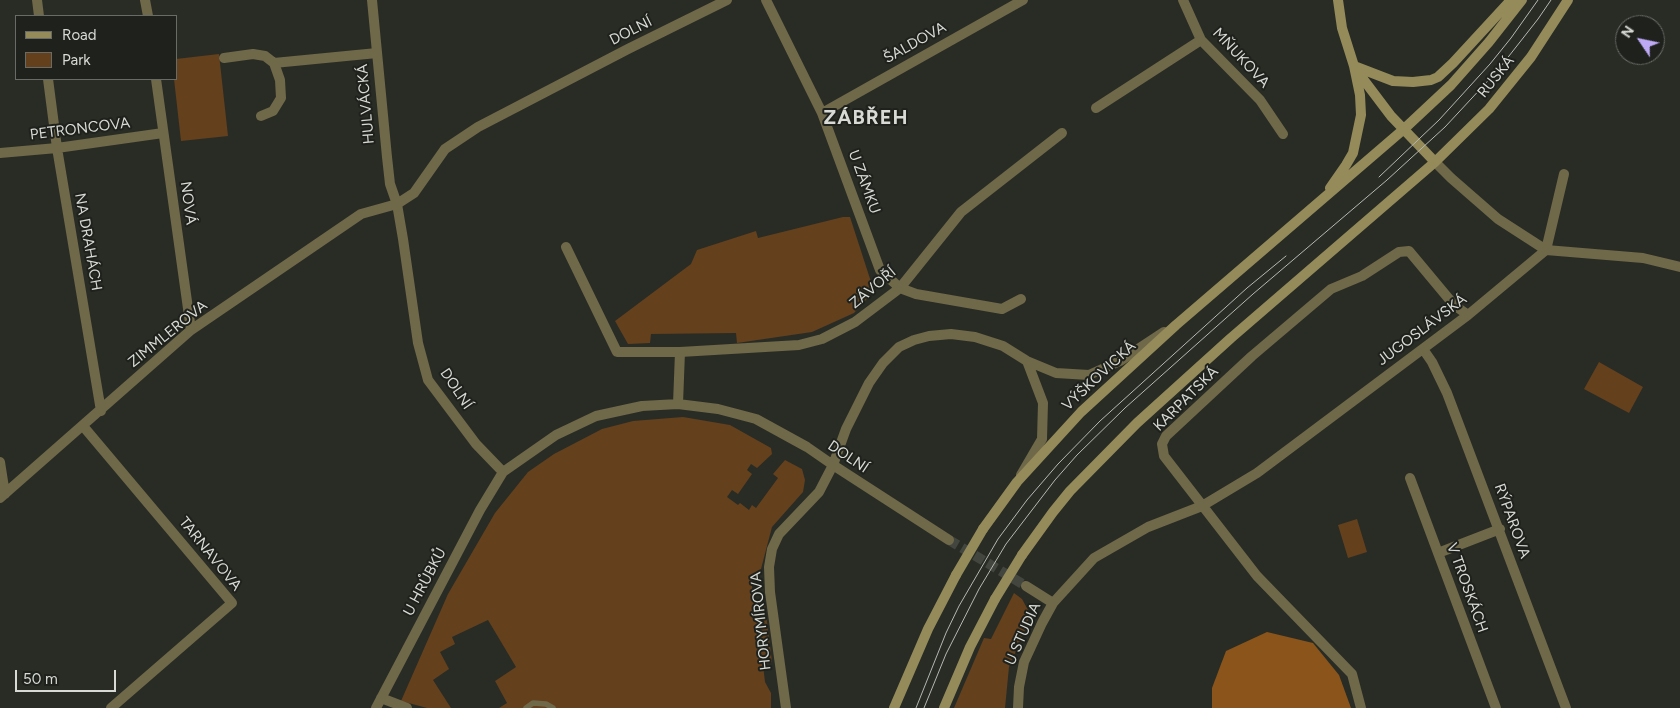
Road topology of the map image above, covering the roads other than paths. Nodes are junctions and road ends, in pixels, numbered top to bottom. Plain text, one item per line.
1 (37, 0) edge
2 (146, 0) edge
3 (372, 0) edge
4 (727, 0) edge
5 (766, 0) edge
6 (1023, 0) edge
7 (1183, 0) edge
8 (1338, 0) edge
9 (1511, 0) edge
10 (1522, 0) edge
11 (1568, 0) edge
12 (39, 15) edge
13 (148, 15) edge
14 (1201, 40) junction
15 (377, 53) junction
16 (224, 58) dead end
17 (274, 63) junction
18 (1354, 66) junction
19 (48, 80) edge
20 (156, 80) edge
21 (1096, 108) dead end
22 (822, 113) junction
23 (261, 116) dead end
24 (1404, 129) junction
25 (164, 133) junction
26 (1062, 133) dead end
27 (1283, 134) dead end
28 (57, 148) junction
29 (0, 153) edge
30 (1436, 162) junction
31 (1564, 174) dead end
32 (1319, 202) junction
33 (397, 204) junction
34 (566, 247) dead end
35 (1546, 250) junction
36 (1680, 267) edge
37 (900, 288) junction
38 (1021, 299) dead end
39 (1468, 315) junction
40 (1176, 324) junction
41 (191, 330) junction
42 (1423, 349) junction
43 (680, 352) junction
44 (1027, 362) junction
45 (678, 404) junction
46 (101, 411) junction
47 (83, 426) junction
48 (0, 462) edge
49 (833, 465) junction
50 (503, 472) junction
51 (1410, 478) dead end
52 (1017, 482) junction
53 (2, 496) edge
54 (1202, 506) junction
55 (1500, 529) junction
56 (949, 540) tunnel mouth
57 (1438, 553) junction
58 (1026, 586) tunnel mouth
59 (1053, 603) junction
60 (382, 698) junction
61 (111, 708) edge
62 (376, 708) edge
63 (406, 708) edge
64 (526, 708) edge
65 (553, 708) edge
66 (786, 708) edge
67 (894, 708) edge
68 (944, 708) edge
69 (1018, 708) edge
70 (1362, 708) edge
71 (1496, 708) edge
72 (1566, 708) edge

1 - 12 street
2 - 13 street
3 - 15 street, HULVÁCKÁ
4 - 33 street, DOLNÍ
5 - 22 street, U ZÁMKU
6 - 22 street, ŠALDOVA
7 - 14 street, MŇUKOVA
8 - 18 street
9 - 18 street
10 - 24 street, RUSKÁ
11 - 30 street, RUSKÁ
14 - 21 street
14 - 27 street, MŇUKOVA
15 - 17 street
15 - 33 street, HULVÁCKÁ
16 - 17 street
17 - 23 street
18 - 24 street
18 - 32 street
19 - 28 street, NA DRAHÁCH
20 - 25 street, NOVÁ
22 - 37 street, U ZÁMKU
24 - 30 street
24 - 32 street, VÝŠKOVICKÁ
25 - 28 street, PETRONCOVA
25 - 41 street, NOVÁ
26 - 37 street, ZÁVOŘÍ
28 - 29 street, PETRONCOVA
28 - 46 street, NA DRAHÁCH
30 - 35 street
30 - 68 street, bridge
31 - 35 street
32 - 40 street, VÝŠKOVICKÁ
33 - 41 street, ZIMMLEROVA
33 - 50 street, DOLNÍ
34 - 43 street, ZÁVOŘÍ
35 - 36 street
35 - 39 street, JUGOSLÁVSKÁ
37 - 38 street
37 - 43 street, ZÁVOŘÍ
39 - 42 street, JUGOSLÁVSKÁ
39 - 54 street, KARPATSKÁ
40 - 44 street, HORYMÍROVA
40 - 52 street, VÝŠKOVICKÁ
41 - 46 street, ZIMMLEROVA
42 - 54 street, JUGOSLÁVSKÁ
42 - 55 street, RÝPAROVA
43 - 45 street
44 - 49 street, HORYMÍROVA
44 - 52 street
45 - 49 street, DOLNÍ
45 - 50 street, DOLNÍ
46 - 47 street, ZIMMLEROVA
47 - 53 street, ZIMMLEROVA
47 - 61 street, TARNAVOVA
48 - 53 street
49 - 56 street, DOLNÍ
49 - 66 street, HORYMÍROVA
50 - 60 street, U HRŮBKŮ
51 - 57 street, V TROSKÁCH
52 - 67 street, VÝŠKOVICKÁ, bridge
54 - 59 street, JUGOSLÁVSKÁ
54 - 70 street, KARPATSKÁ
55 - 57 street
55 - 72 street, RÝPAROVA
57 - 71 street, V TROSKÁCH
58 - 59 street
59 - 69 street, U STUDIA
60 - 62 street, U HRŮBKŮ
60 - 63 street
64 - 65 lane

